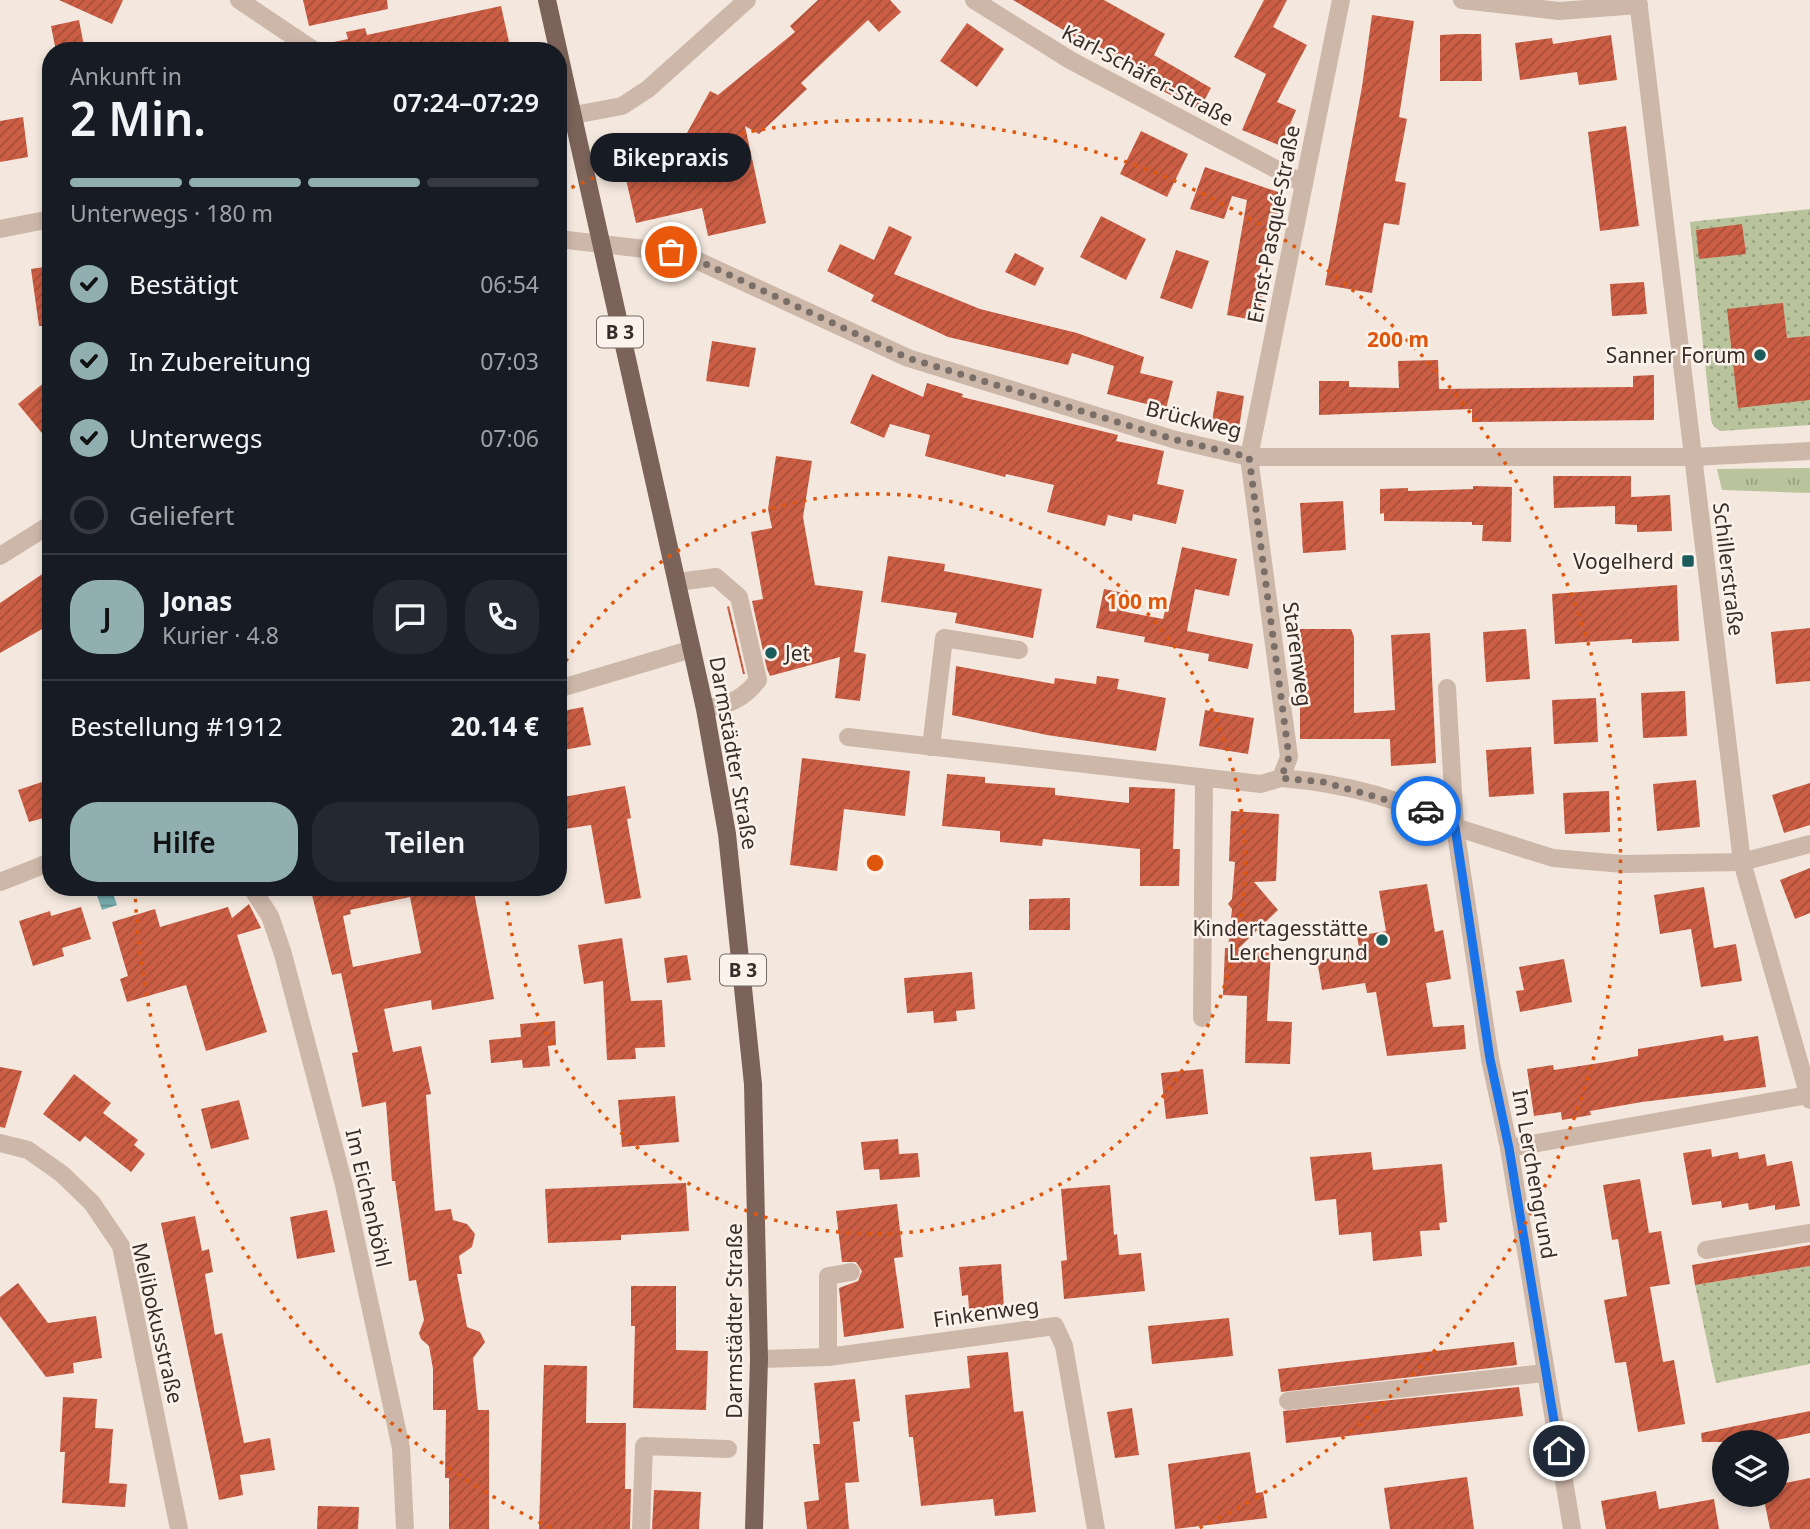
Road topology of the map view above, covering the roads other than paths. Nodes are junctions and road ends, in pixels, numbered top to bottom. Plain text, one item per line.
1 (239, 0) edge
2 (547, 0) edge
3 (747, 0) edge
4 (974, 0) edge
5 (1341, 0) edge
6 (1462, 0) edge
7 (1638, 3) edge
8 (301, 42) edge
9 (556, 42) edge
10 (567, 88) edge
11 (573, 115) junction
12 (1304, 184) junction
13 (42, 221) edge
14 (0, 229) edge
15 (567, 240) edge
16 (600, 244) junction
17 (1810, 451) edge
18 (1249, 457) junction
19 (1693, 457) junction
20 (42, 530) edge
21 (0, 556) edge
22 (677, 582) junction
23 (692, 649) junction
24 (1019, 650) dead end
25 (567, 686) edge
26 (1447, 688) dead end
27 (705, 709) junction
28 (849, 737) dead end
29 (931, 747) junction
30 (1281, 778) junction
31 (1204, 779) junction
32 (1455, 827) junction
33 (1810, 844) edge
34 (1742, 862) junction
35 (42, 866) edge
36 (0, 882) edge
37 (257, 896) edge
38 (1202, 1017) dead end
39 (1809, 1097) edge
40 (0, 1143) edge
41 (1509, 1148) junction
42 (1810, 1233) edge
43 (1706, 1250) dead end
44 (851, 1272) dead end
45 (828, 1357) junction
46 (759, 1359) junction
47 (1545, 1373) junction
48 (1288, 1401) dead end
49 (728, 1449) dead end
50 (178, 1529) edge
51 (405, 1529) edge
52 (642, 1529) edge
53 (754, 1529) edge
54 (1096, 1529) edge
55 (1572, 1529) edge

1 - 8 street
2 - 9 main road, Darmstädter Straße / B 3
3 - 11 street
4 - 12 street, Karl-Schäfer-Straße
5 - 12 street, Ernst-Pasqué-Straße
6 - 7 street
7 - 19 street, Schillerstraße
10 - 11 main road, Darmstädter Straße / B 3
11 - 16 main road, Darmstädter Straße / B 3
12 - 18 street, Ernst-Pasqué-Straße
13 - 14 street
15 - 16 street, Brückweg
16 - 18 street, Brückweg
16 - 22 main road, Darmstädter Straße / B 3
17 - 19 street, Brückweg
18 - 19 street, Brückweg
18 - 30 street, Starenweg
19 - 34 street, Schillerstraße
20 - 21 street
22 - 23 main road, Darmstädter Straße / B 3
22 - 27 street
23 - 25 street
23 - 27 main road, Darmstädter Straße / B 3
24 - 29 street
26 - 32 street, Im Lerchengrund
27 - 46 main road, Darmstädter Straße / B 3
28 - 29 street
29 - 31 street
30 - 31 street
30 - 32 street
31 - 38 street
32 - 34 street
32 - 41 street, Im Lerchengrund
33 - 34 street
34 - 39 street, Schillerstraße
35 - 36 street
37 - 51 street, Im Eichenböhl
39 - 41 street, Schillerstraße
40 - 50 street, Melibokusstraße
41 - 47 street, Im Lerchengrund
42 - 43 street
44 - 45 street
45 - 46 street, Finkenweg
45 - 54 street, Finkenweg
46 - 53 main road, Darmstädter Straße / B 3
47 - 48 street
47 - 55 street, Im Lerchengrund
49 - 52 street

